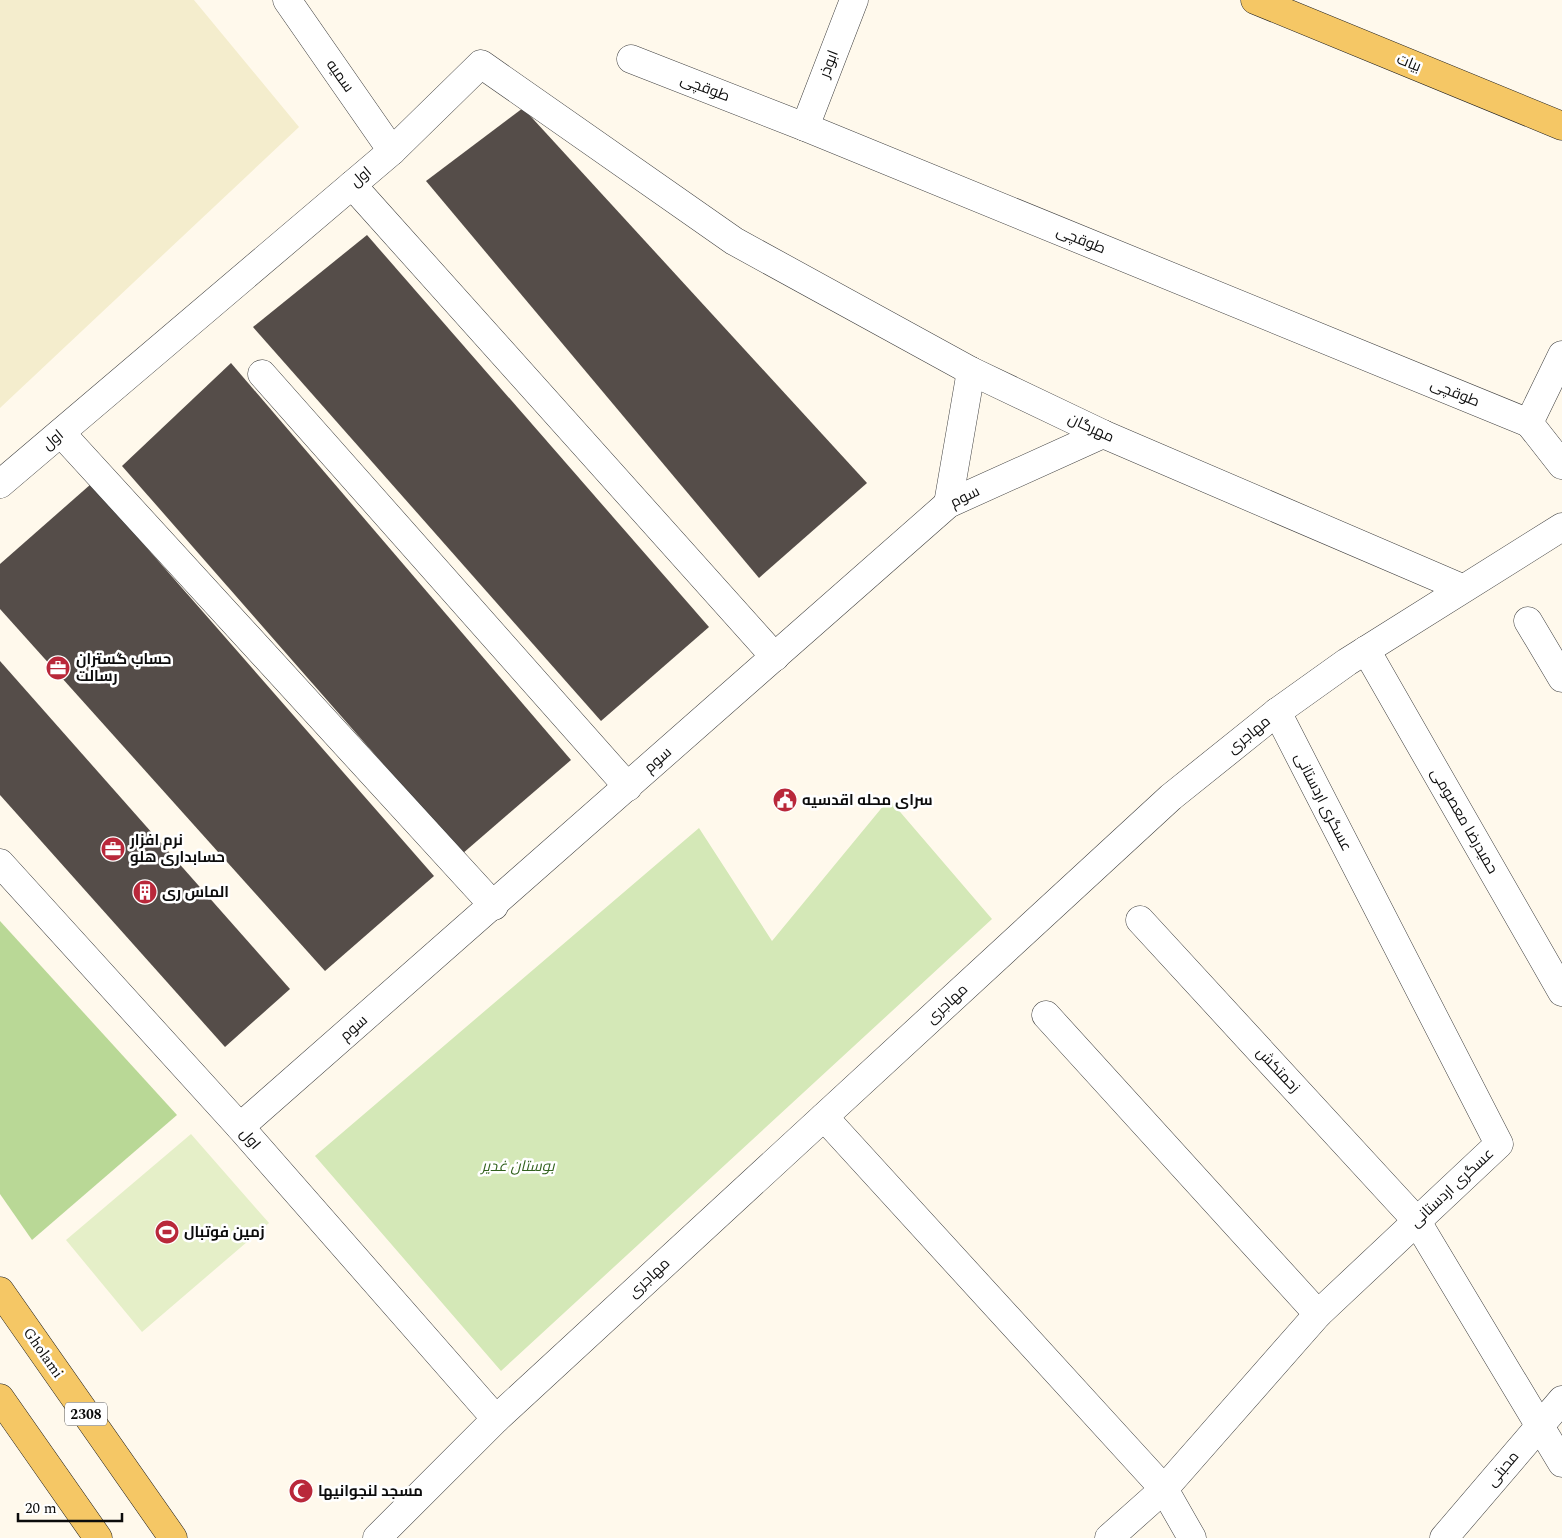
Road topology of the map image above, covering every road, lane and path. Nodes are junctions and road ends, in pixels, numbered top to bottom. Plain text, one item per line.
1 (288, 0) edge
2 (854, 0) edge
3 (1255, 0) edge
4 (631, 59) dead end
5 (1562, 126) edge
6 (805, 127) junction
7 (392, 151) junction
8 (352, 185) junction
9 (734, 241) joint
10 (1562, 355) edge
11 (971, 371) junction
12 (262, 374) dead end
13 (1529, 424) junction
14 (61, 433) junction
15 (1103, 434) junction
16 (1562, 466) edge
17 (0, 484) edge
18 (948, 504) junction
19 (1562, 527) edge
20 (1462, 588) junction
21 (1528, 621) dead end
22 (1366, 650) junction
23 (775, 657) junction
24 (1562, 678) edge
25 (1277, 712) junction
26 (628, 787) junction
27 (0, 864) edge
28 (494, 906) junction
29 (1140, 920) dead end
30 (1562, 992) edge
31 (1046, 1015) dead end
32 (824, 1117) junction
33 (240, 1128) junction
34 (1416, 1220) junction
35 (0, 1290) edge
36 (1318, 1314) junction
37 (0, 1398) edge
38 (1562, 1400) edge
39 (496, 1419) junction
40 (1540, 1426) junction
41 (1562, 1463) edge
42 (1164, 1489) junction
43 (98, 1538) edge
44 (173, 1538) edge
45 (377, 1538) edge
46 (1109, 1538) edge
47 (1192, 1538) edge
48 (1444, 1538) edge

1 - 7 street, سمیه
2 - 6 street, ابوذر
3 - 5 main road, بیات
4 - 6 street, طوقچی
6 - 13 street, طوقچی
7 - 8 street, اول
7 - 9 street, اول
8 - 14 street, اول
8 - 23 street
9 - 11 street, مهرگان
10 - 13 street
11 - 15 street, مهرگان
11 - 18 street
12 - 26 street
13 - 16 street
14 - 17 street, اول
14 - 28 street
15 - 18 street, سوم
15 - 20 street, مهرگان
18 - 23 street, سوم
19 - 20 street, مهاجری
20 - 22 street, مهاجری
21 - 24 street
22 - 25 street, مهاجری
22 - 30 street, حمیدرضا معصومی
23 - 26 street, سوم
25 - 32 street, مهاجری
25 - 34 street, عسگری اردستانی
26 - 28 street, سوم
27 - 33 street, اول
28 - 33 street, سوم
29 - 34 street, زحمتکش
31 - 36 street
32 - 39 street, مهاجری
32 - 42 street
33 - 39 street, اول
34 - 36 street, عسگری اردستانی
34 - 40 street, زحمتکش
35 - 44 main road, Gholami / 2308
36 - 42 street, عسگری اردستانی
37 - 43 main road
38 - 40 street, محبتی
39 - 45 street, مهاجری
40 - 41 street, زحمتکش
40 - 48 street, محبتی
42 - 46 street, عسگری اردستانی
42 - 47 street

